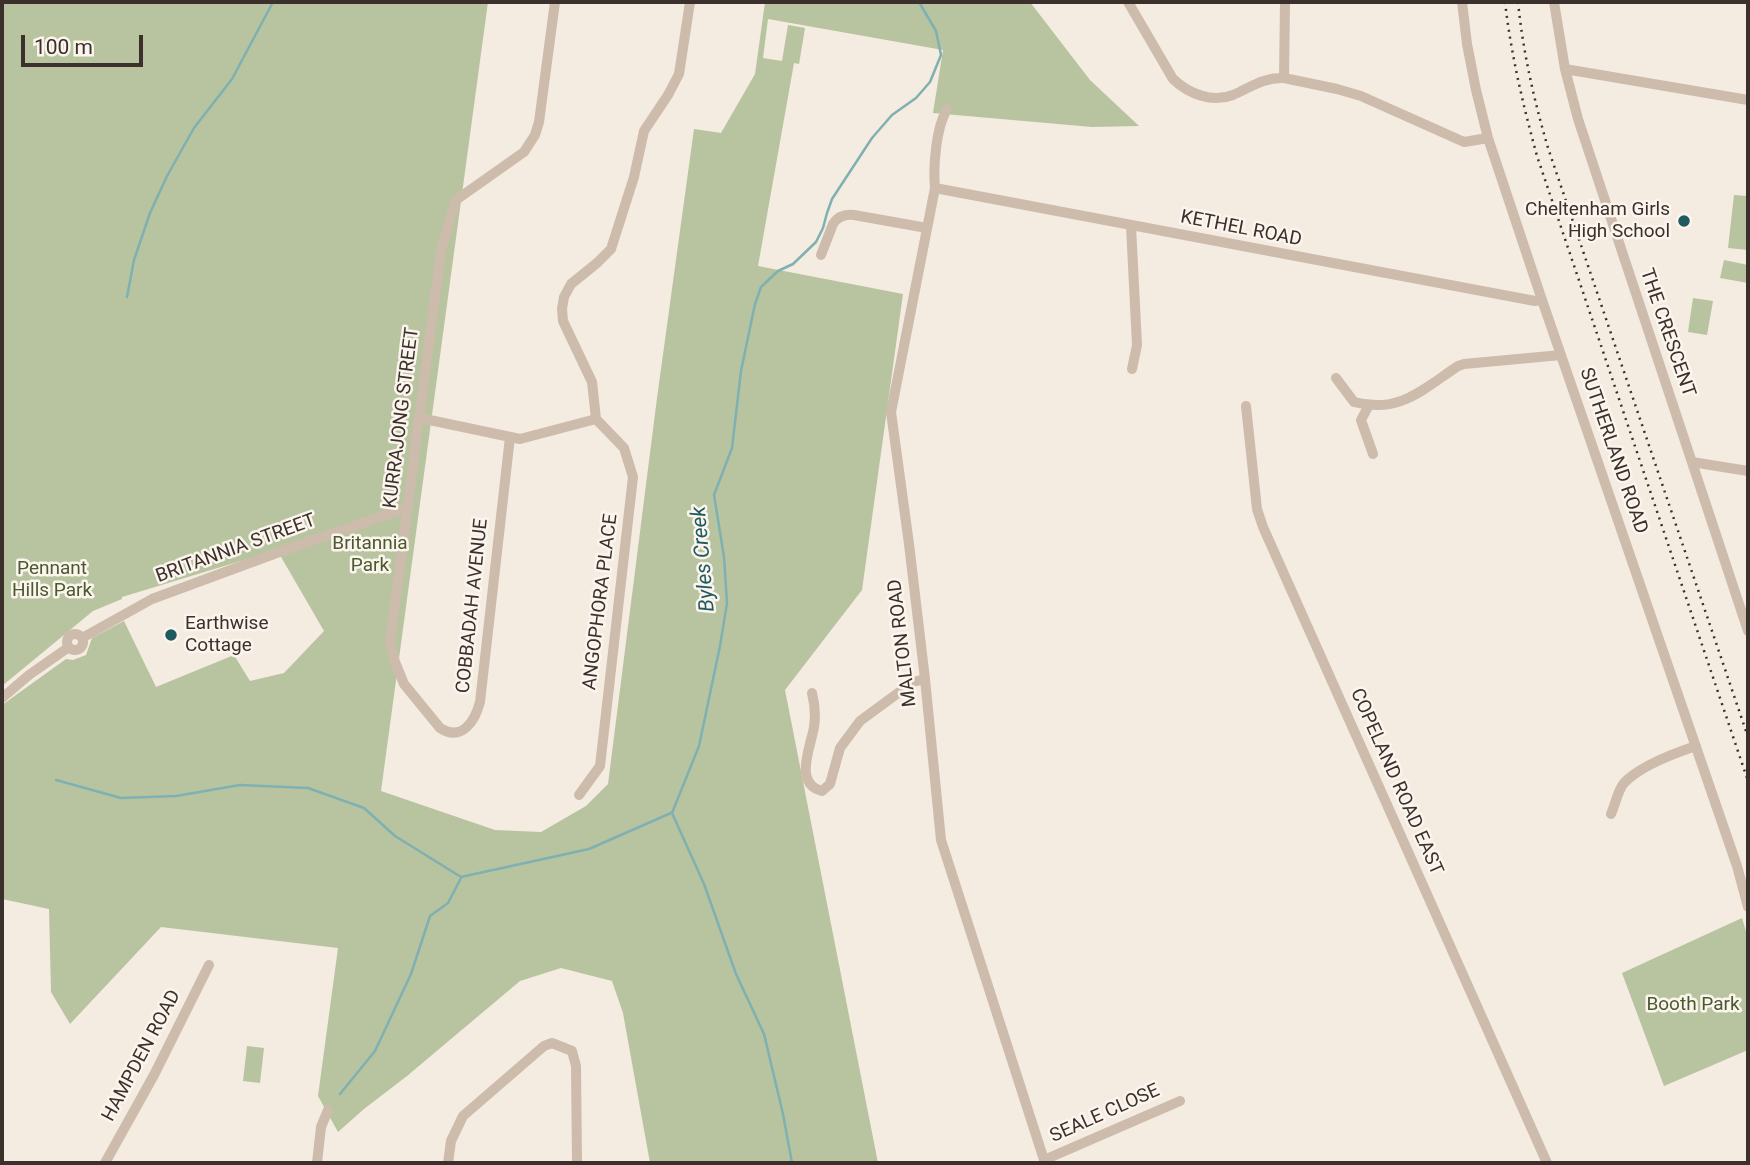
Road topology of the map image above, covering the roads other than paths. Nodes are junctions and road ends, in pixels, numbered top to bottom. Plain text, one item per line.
1 (555, 2) edge
2 (691, 2) edge
3 (1128, 2) edge
4 (1285, 2) edge
5 (1462, 2) edge
6 (1554, 2) edge
7 (1565, 69) junction
8 (1284, 78) junction
9 (1748, 100) edge
10 (947, 108) dead end
11 (1488, 138) junction
12 (935, 188) junction
13 (1131, 226) junction
14 (927, 228) junction
15 (821, 255) dead end
16 (1542, 300) junction
17 (1561, 355) junction
18 (1132, 369) dead end
19 (1336, 378) dead end
20 (1369, 405) junction
21 (1246, 406) dead end
22 (420, 418) junction
23 (596, 419) junction
24 (510, 437) junction
25 (1373, 454) dead end
26 (1692, 462) junction
27 (1748, 471) edge
28 (408, 507) junction
29 (1748, 631) edge
30 (390, 642) joint
31 (925, 679) junction
32 (812, 693) dead end
33 (2, 698) edge
34 (1696, 746) junction
35 (579, 795) dead end
36 (1611, 814) dead end
37 (1748, 907) edge
38 (209, 965) dead end
39 (1180, 1101) dead end
40 (328, 1110) dead end
41 (1044, 1162) edge
42 (105, 1163) edge
43 (317, 1163) edge
44 (448, 1163) edge
45 (577, 1163) edge
46 (1548, 1163) edge

1 - 22 street, KURRAJONG STREET
2 - 23 street
3 - 8 street
4 - 8 street
5 - 11 street, SUTHERLAND ROAD
6 - 7 street, THE CRESCENT
7 - 9 street
7 - 26 street, THE CRESCENT
8 - 11 street
10 - 12 street, MALTON ROAD
11 - 16 street, SUTHERLAND ROAD
12 - 13 street, KETHEL ROAD
12 - 14 street, MALTON ROAD
13 - 16 street, KETHEL ROAD
13 - 18 street
14 - 15 street
14 - 31 street, MALTON ROAD
16 - 17 street, SUTHERLAND ROAD
17 - 20 street
17 - 34 street, SUTHERLAND ROAD
19 - 20 street
20 - 25 street
21 - 46 street, COPELAND ROAD EAST
22 - 24 street
22 - 28 street, KURRAJONG STREET
23 - 24 street
23 - 35 street, ANGOPHORA PLACE
24 - 30 street, COBBADAH AVENUE
26 - 27 street
26 - 29 street, THE CRESCENT
28 - 30 street, KURRAJONG STREET
28 - 33 street, BRITANNIA STREET
31 - 32 street
31 - 41 street, MALTON ROAD
34 - 36 street
34 - 37 street, SUTHERLAND ROAD
38 - 42 street, HAMPDEN ROAD
39 - 41 street, SEALE CLOSE
40 - 43 street
44 - 45 street

